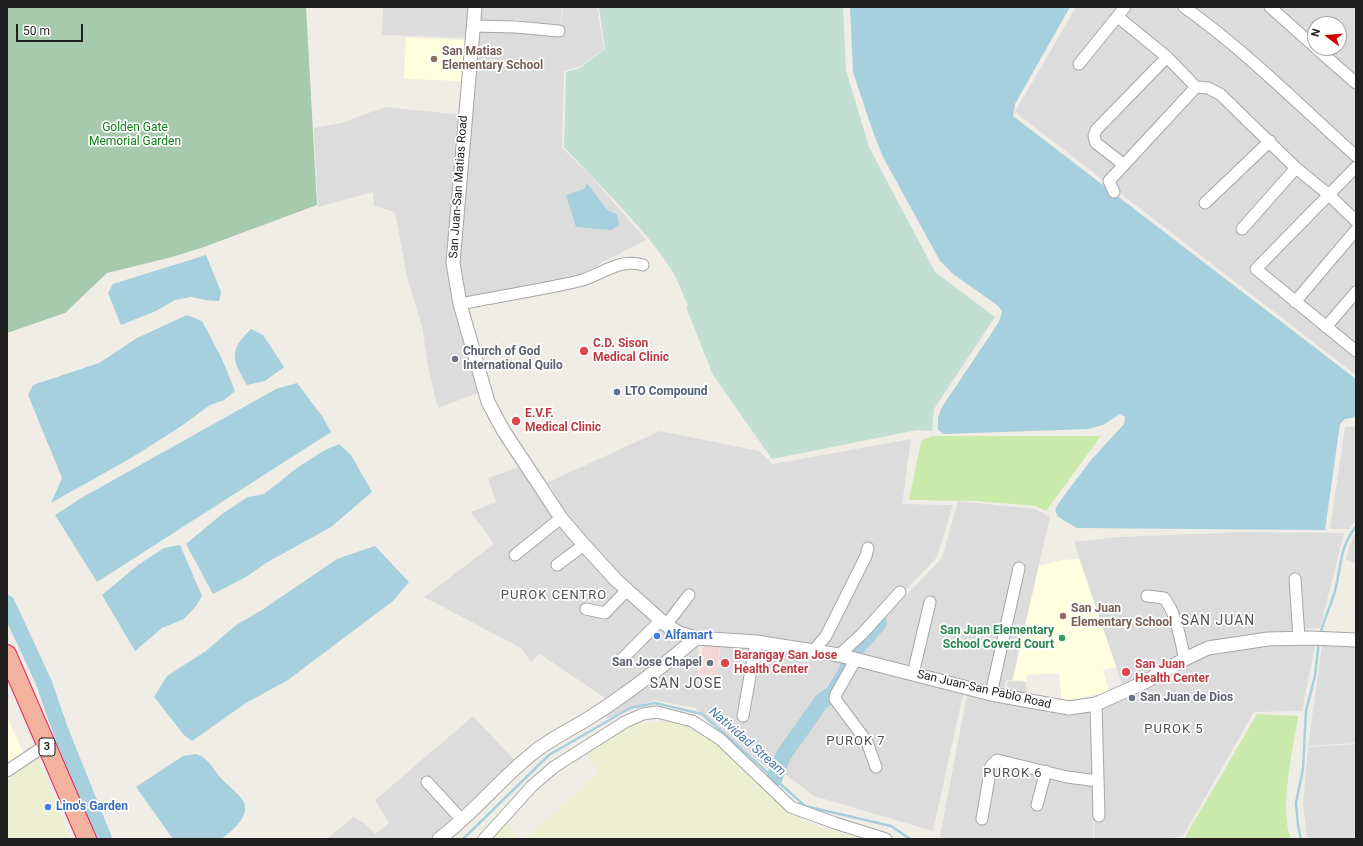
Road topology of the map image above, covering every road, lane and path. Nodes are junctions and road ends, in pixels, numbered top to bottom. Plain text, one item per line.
1 (475, 7) edge
2 (1125, 7) edge
3 (1184, 7) edge
4 (1270, 7) edge
5 (1118, 17) junction
6 (473, 26) junction
7 (559, 31) dead end
8 (1307, 39) edge
9 (1326, 56) edge
10 (1167, 57) junction
11 (1079, 64) dead end
12 (1356, 84) edge
13 (1196, 87) junction
14 (1270, 141) junction
15 (1356, 156) edge
16 (1123, 164) junction
17 (1356, 167) edge
18 (1296, 168) junction
19 (1114, 192) dead end
20 (1328, 194) junction
21 (1205, 203) dead end
22 (1356, 221) edge
23 (1242, 229) dead end
24 (1356, 230) edge
25 (643, 265) dead end
26 (1356, 292) edge
27 (1295, 302) junction
28 (460, 304) junction
29 (1326, 327) junction
30 (1356, 351) edge
31 (561, 518) junction
32 (584, 545) junction
33 (868, 548) dead end
34 (515, 555) dead end
35 (557, 565) dead end
36 (1019, 568) dead end
37 (1295, 579) dead end
38 (628, 590) junction
39 (900, 592) dead end
40 (689, 595) dead end
41 (1147, 596) dead end
42 (930, 602) dead end
43 (586, 609) dead end
44 (664, 623) junction
45 (696, 638) junction
46 (1305, 638) junction
47 (1356, 640) edge
48 (756, 642) junction
49 (814, 650) junction
50 (7, 654) edge
51 (848, 657) junction
52 (622, 659) dead end
53 (1185, 659) junction
54 (913, 674) junction
55 (991, 694) junction
56 (1096, 704) junction
57 (743, 716) dead end
58 (46, 745) junction
59 (876, 767) dead end
60 (7, 771) edge
61 (1046, 771) junction
62 (1098, 781) junction
63 (427, 782) dead end
64 (1037, 805) dead end
65 (1099, 816) dead end
66 (982, 819) dead end
67 (462, 820) junction
68 (87, 839) edge
69 (439, 839) edge
70 (484, 839) edge
71 (886, 839) edge

1 - 6 street, San Juan-San Matias Road
2 - 5 street
3 - 15 street
4 - 8 street
5 - 10 street
5 - 11 street
6 - 7 street
6 - 28 street, San Juan-San Matias Road
9 - 12 street
10 - 13 street
10 - 16 street
13 - 14 street
13 - 16 street
14 - 18 street
14 - 21 street
16 - 19 street
17 - 20 street
18 - 20 street
18 - 23 street
20 - 22 street
20 - 27 street
24 - 27 street
25 - 28 street
26 - 29 street
27 - 29 street
28 - 31 street, San Juan-San Matias Road
29 - 30 street
31 - 32 street, San Juan-San Matias Road
31 - 34 street
32 - 35 street
32 - 38 street, San Juan-San Matias Road
33 - 49 street
36 - 55 street
37 - 46 street
38 - 43 street
38 - 44 street, San Juan-San Matias Road
39 - 51 street
40 - 44 street
41 - 53 street
42 - 54 street
44 - 45 street, San Juan-San Matias Road
44 - 52 street
45 - 48 street, San Juan-San Pablo Road
45 - 67 street
46 - 47 street, San Juan-San Pablo Road
46 - 53 street, San Juan-San Pablo Road
48 - 49 street, San Juan-San Pablo Road
48 - 57 street
49 - 51 street, San Juan-San Pablo Road
50 - 58 highway, 3
51 - 54 street, San Juan-San Pablo Road
51 - 59 street
53 - 56 street, San Juan-San Pablo Road
54 - 55 street, San Juan-San Pablo Road
55 - 56 street, San Juan-San Pablo Road
56 - 62 street
58 - 60 street
58 - 68 highway, 3
61 - 62 street
61 - 64 street
61 - 66 street
62 - 65 street
63 - 67 street
67 - 69 street
70 - 71 street

